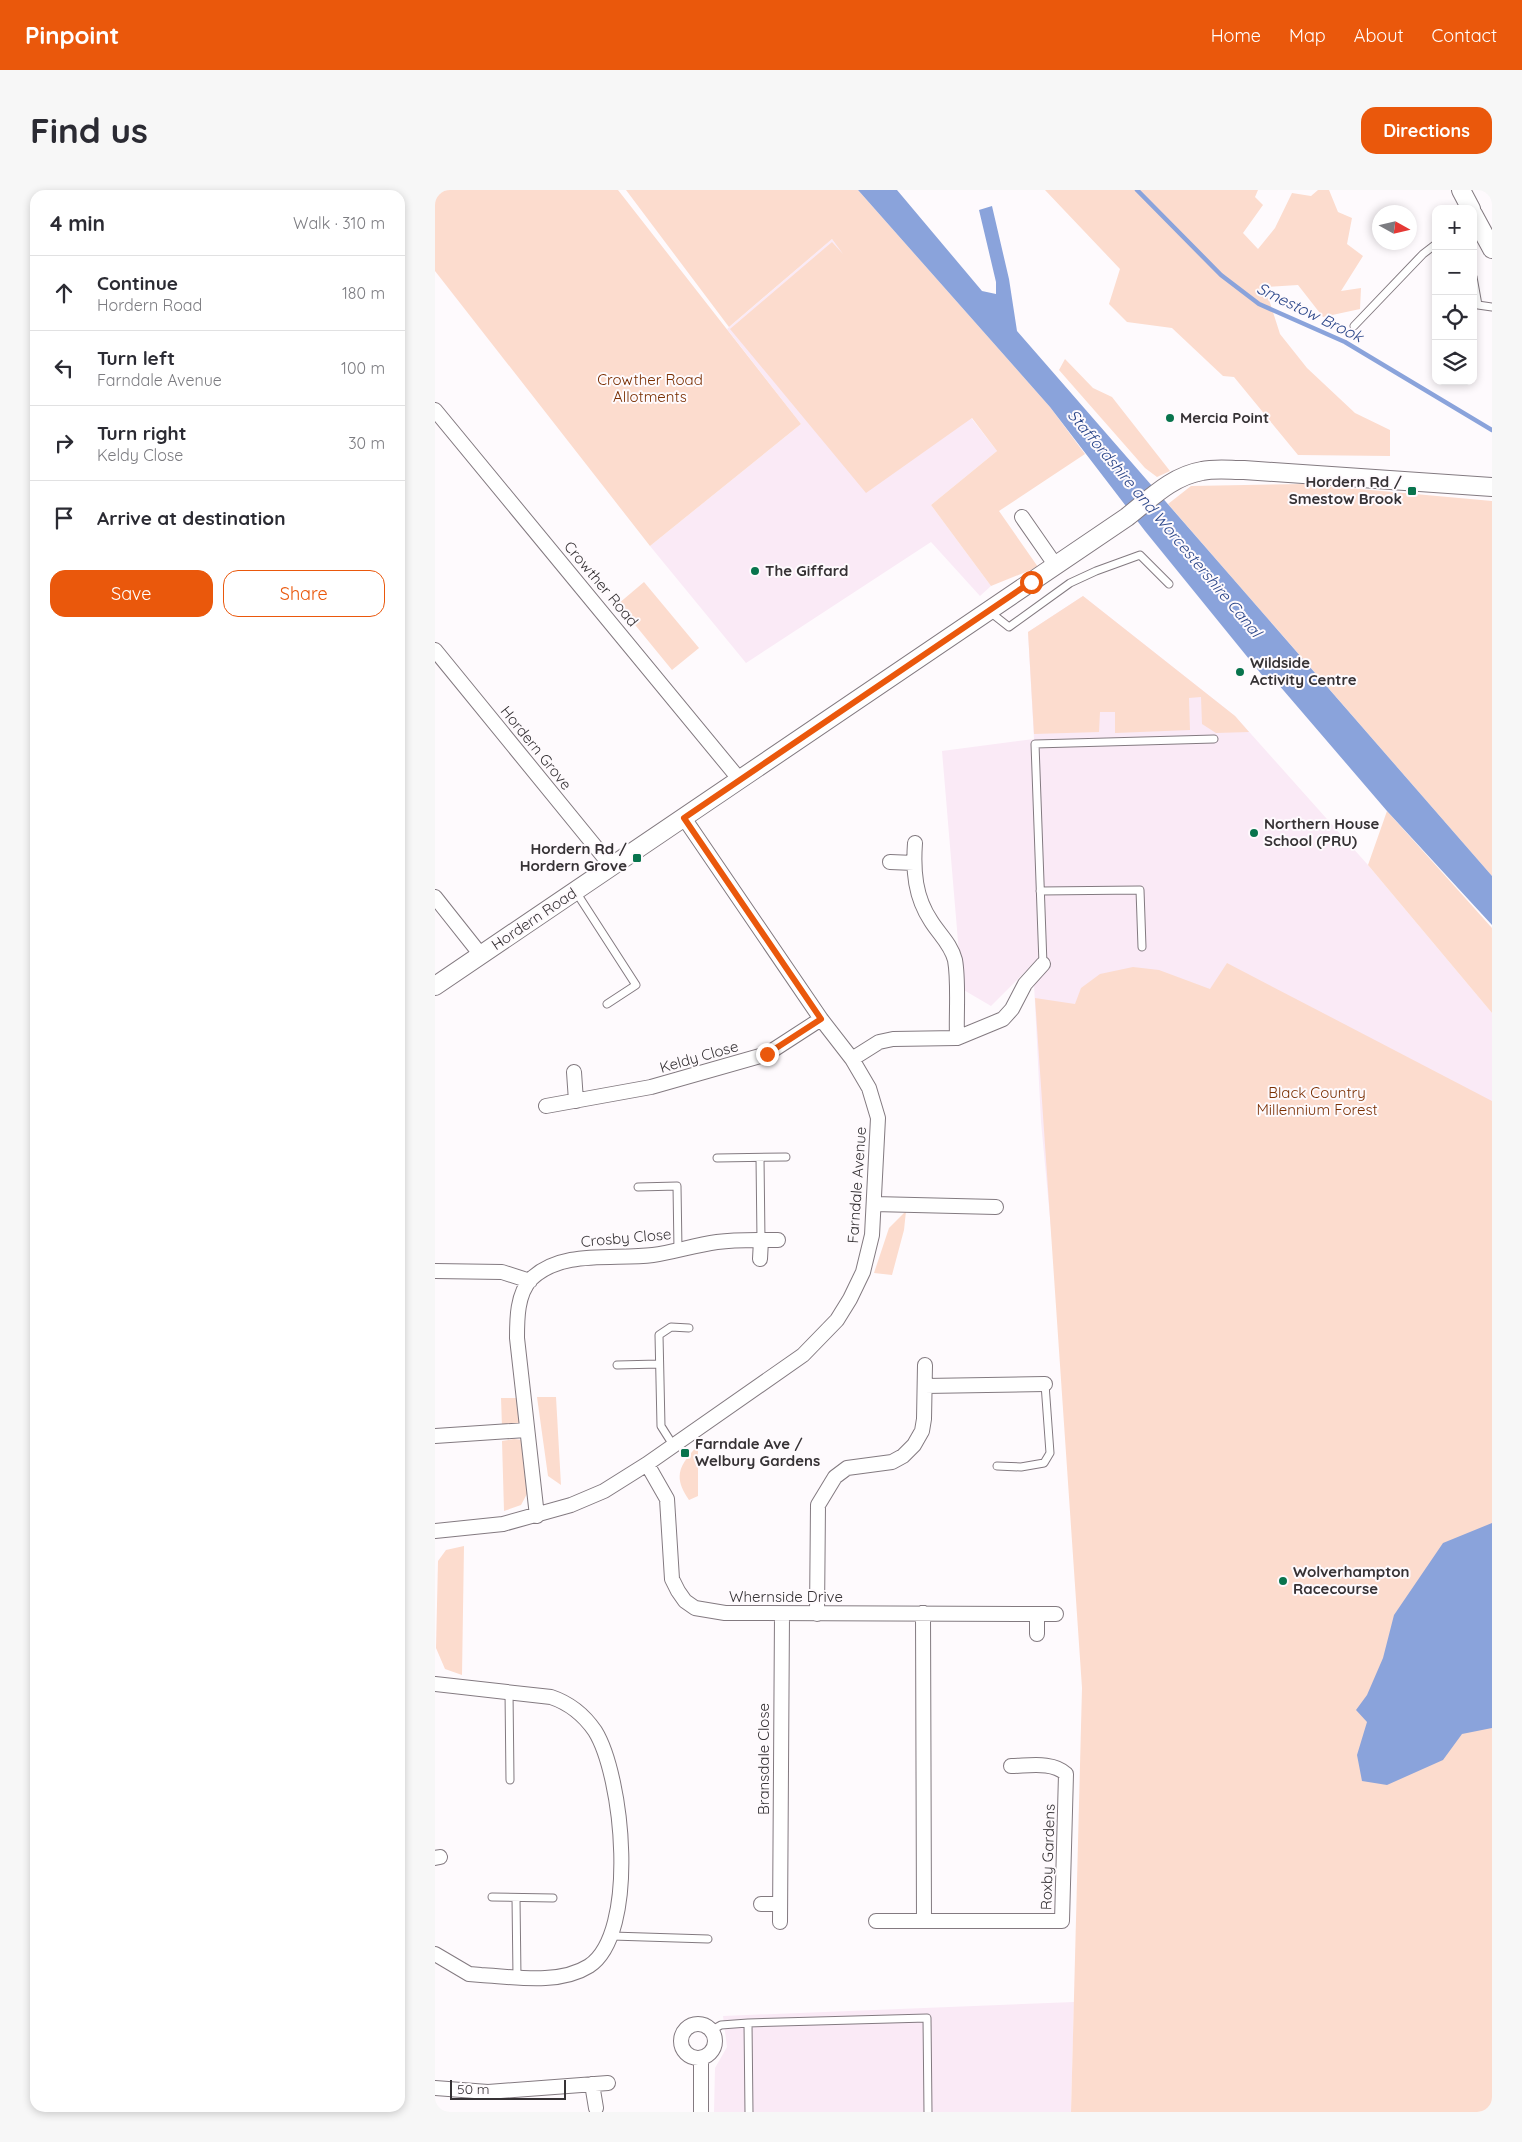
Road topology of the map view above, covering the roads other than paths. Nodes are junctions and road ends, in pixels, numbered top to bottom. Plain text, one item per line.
1 (1461, 190) edge
2 (1469, 205) edge
3 (1477, 221) edge
4 (1432, 247) edge
5 (1492, 249) edge
6 (1476, 295) edge
7 (1492, 307) edge
8 (1353, 326) dead end
9 (435, 410) edge
10 (1492, 487) edge
11 (1022, 517) dead end
12 (1055, 566) junction
13 (1169, 584) dead end
14 (988, 610) junction
15 (435, 650) edge
16 (1214, 739) dead end
17 (740, 780) junction
18 (684, 818) junction
19 (915, 843) dead end
20 (890, 862) dead end
21 (914, 863) junction
22 (612, 867) junction
23 (1040, 891) junction
24 (576, 892) junction
25 (435, 898) edge
26 (1141, 947) dead end
27 (481, 955) junction
28 (1043, 964) joint
29 (435, 986) edge
30 (607, 1004) dead end
31 (821, 1019) junction
32 (957, 1038) junction
33 (852, 1059) junction
34 (574, 1072) dead end
35 (576, 1102) junction
36 (546, 1106) dead end
37 (786, 1157) dead end
38 (717, 1158) dead end
39 (760, 1158) junction
40 (638, 1187) dead end
41 (874, 1204) junction
42 (997, 1207) dead end
43 (761, 1240) junction
44 (778, 1240) dead end
45 (678, 1251) junction
46 (760, 1259) dead end
47 (435, 1270) edge
48 (530, 1281) junction
49 (689, 1328) dead end
50 (659, 1364) junction
51 (617, 1365) dead end
52 (925, 1365) dead end
53 (1045, 1384) joint
54 (925, 1386) junction
55 (525, 1430) junction
56 (435, 1436) edge
57 (673, 1444) junction
58 (647, 1464) junction
59 (997, 1466) dead end
60 (537, 1516) junction
61 (435, 1531) edge
62 (923, 1613) junction
63 (782, 1614) junction
64 (817, 1614) junction
65 (1037, 1614) junction
66 (1057, 1614) dead end
67 (1037, 1634) dead end
68 (435, 1684) edge
69 (509, 1692) junction
70 (1011, 1766) dead end
71 (510, 1780) dead end
72 (492, 1897) dead end
73 (516, 1898) junction
74 (553, 1898) dead end
75 (761, 1904) dead end
76 (779, 1904) junction
77 (924, 1920) junction
78 (876, 1921) dead end
79 (780, 1922) dead end
80 (612, 1936) junction
81 (708, 1939) dead end
82 (435, 1954) edge
83 (517, 1978) junction
84 (748, 2023) junction
85 (712, 2030) junction
86 (701, 2058) junction
87 (608, 2083) dead end
88 (592, 2084) junction
89 (435, 2088) edge
90 (596, 2110) edge
91 (701, 2112) edge
92 (749, 2112) edge
93 (927, 2112) edge

1 - 2 street
3 - 5 street
4 - 8 lane
6 - 7 lane
9 - 17 street, Crowther Road
10 - 12 street, Hordern Road
11 - 12 street
12 - 14 street, Hordern Road
13 - 14 lane
14 - 17 street, Hordern Road
15 - 22 street, Hordern Grove
16 - 23 lane
17 - 18 street, Hordern Road
18 - 22 street, Hordern Road
18 - 31 street, Farndale Avenue
19 - 21 street
20 - 21 street
21 - 32 street
22 - 24 street, Hordern Road
23 - 26 lane
23 - 28 lane
24 - 27 street, Hordern Road
24 - 30 lane
25 - 27 street
27 - 29 street, Hordern Road
28 - 32 street
31 - 33 street, Farndale Avenue
31 - 35 street, Keldy Close
32 - 33 street
33 - 41 street, Farndale Avenue
34 - 35 street
35 - 36 street, Keldy Close
37 - 39 lane
38 - 39 lane
39 - 43 lane
40 - 45 lane
41 - 42 street
41 - 57 street, Farndale Avenue
43 - 44 street, Crosby Close
43 - 45 street, Crosby Close
43 - 46 street
45 - 48 street, Crosby Close
47 - 48 street
48 - 55 street
49 - 50 lane
50 - 51 lane
50 - 57 lane
52 - 54 street
53 - 54 street
53 - 59 lane
54 - 64 street
55 - 56 street
55 - 60 street
57 - 58 street, Farndale Avenue
58 - 60 street, Farndale Avenue
58 - 63 street, Whernside Drive
60 - 61 street, Farndale Avenue
62 - 64 street, Whernside Drive
62 - 65 street, Whernside Drive
62 - 77 street
63 - 64 street, Whernside Drive
63 - 76 street, Bransdale Close
65 - 66 street, Whernside Drive
65 - 67 street
68 - 69 street
69 - 71 lane
69 - 80 street
70 - 77 street, Roxby Gardens
72 - 73 lane
73 - 74 lane
73 - 83 lane
75 - 76 street
76 - 79 street, Bransdale Close
77 - 78 street, Roxby Gardens
80 - 81 lane
80 - 83 street
82 - 83 street
84 - 85 lane
84 - 92 lane
84 - 93 lane
85 - 86 street
85 - 86 street
86 - 91 street
87 - 88 street
88 - 89 street
88 - 90 street

